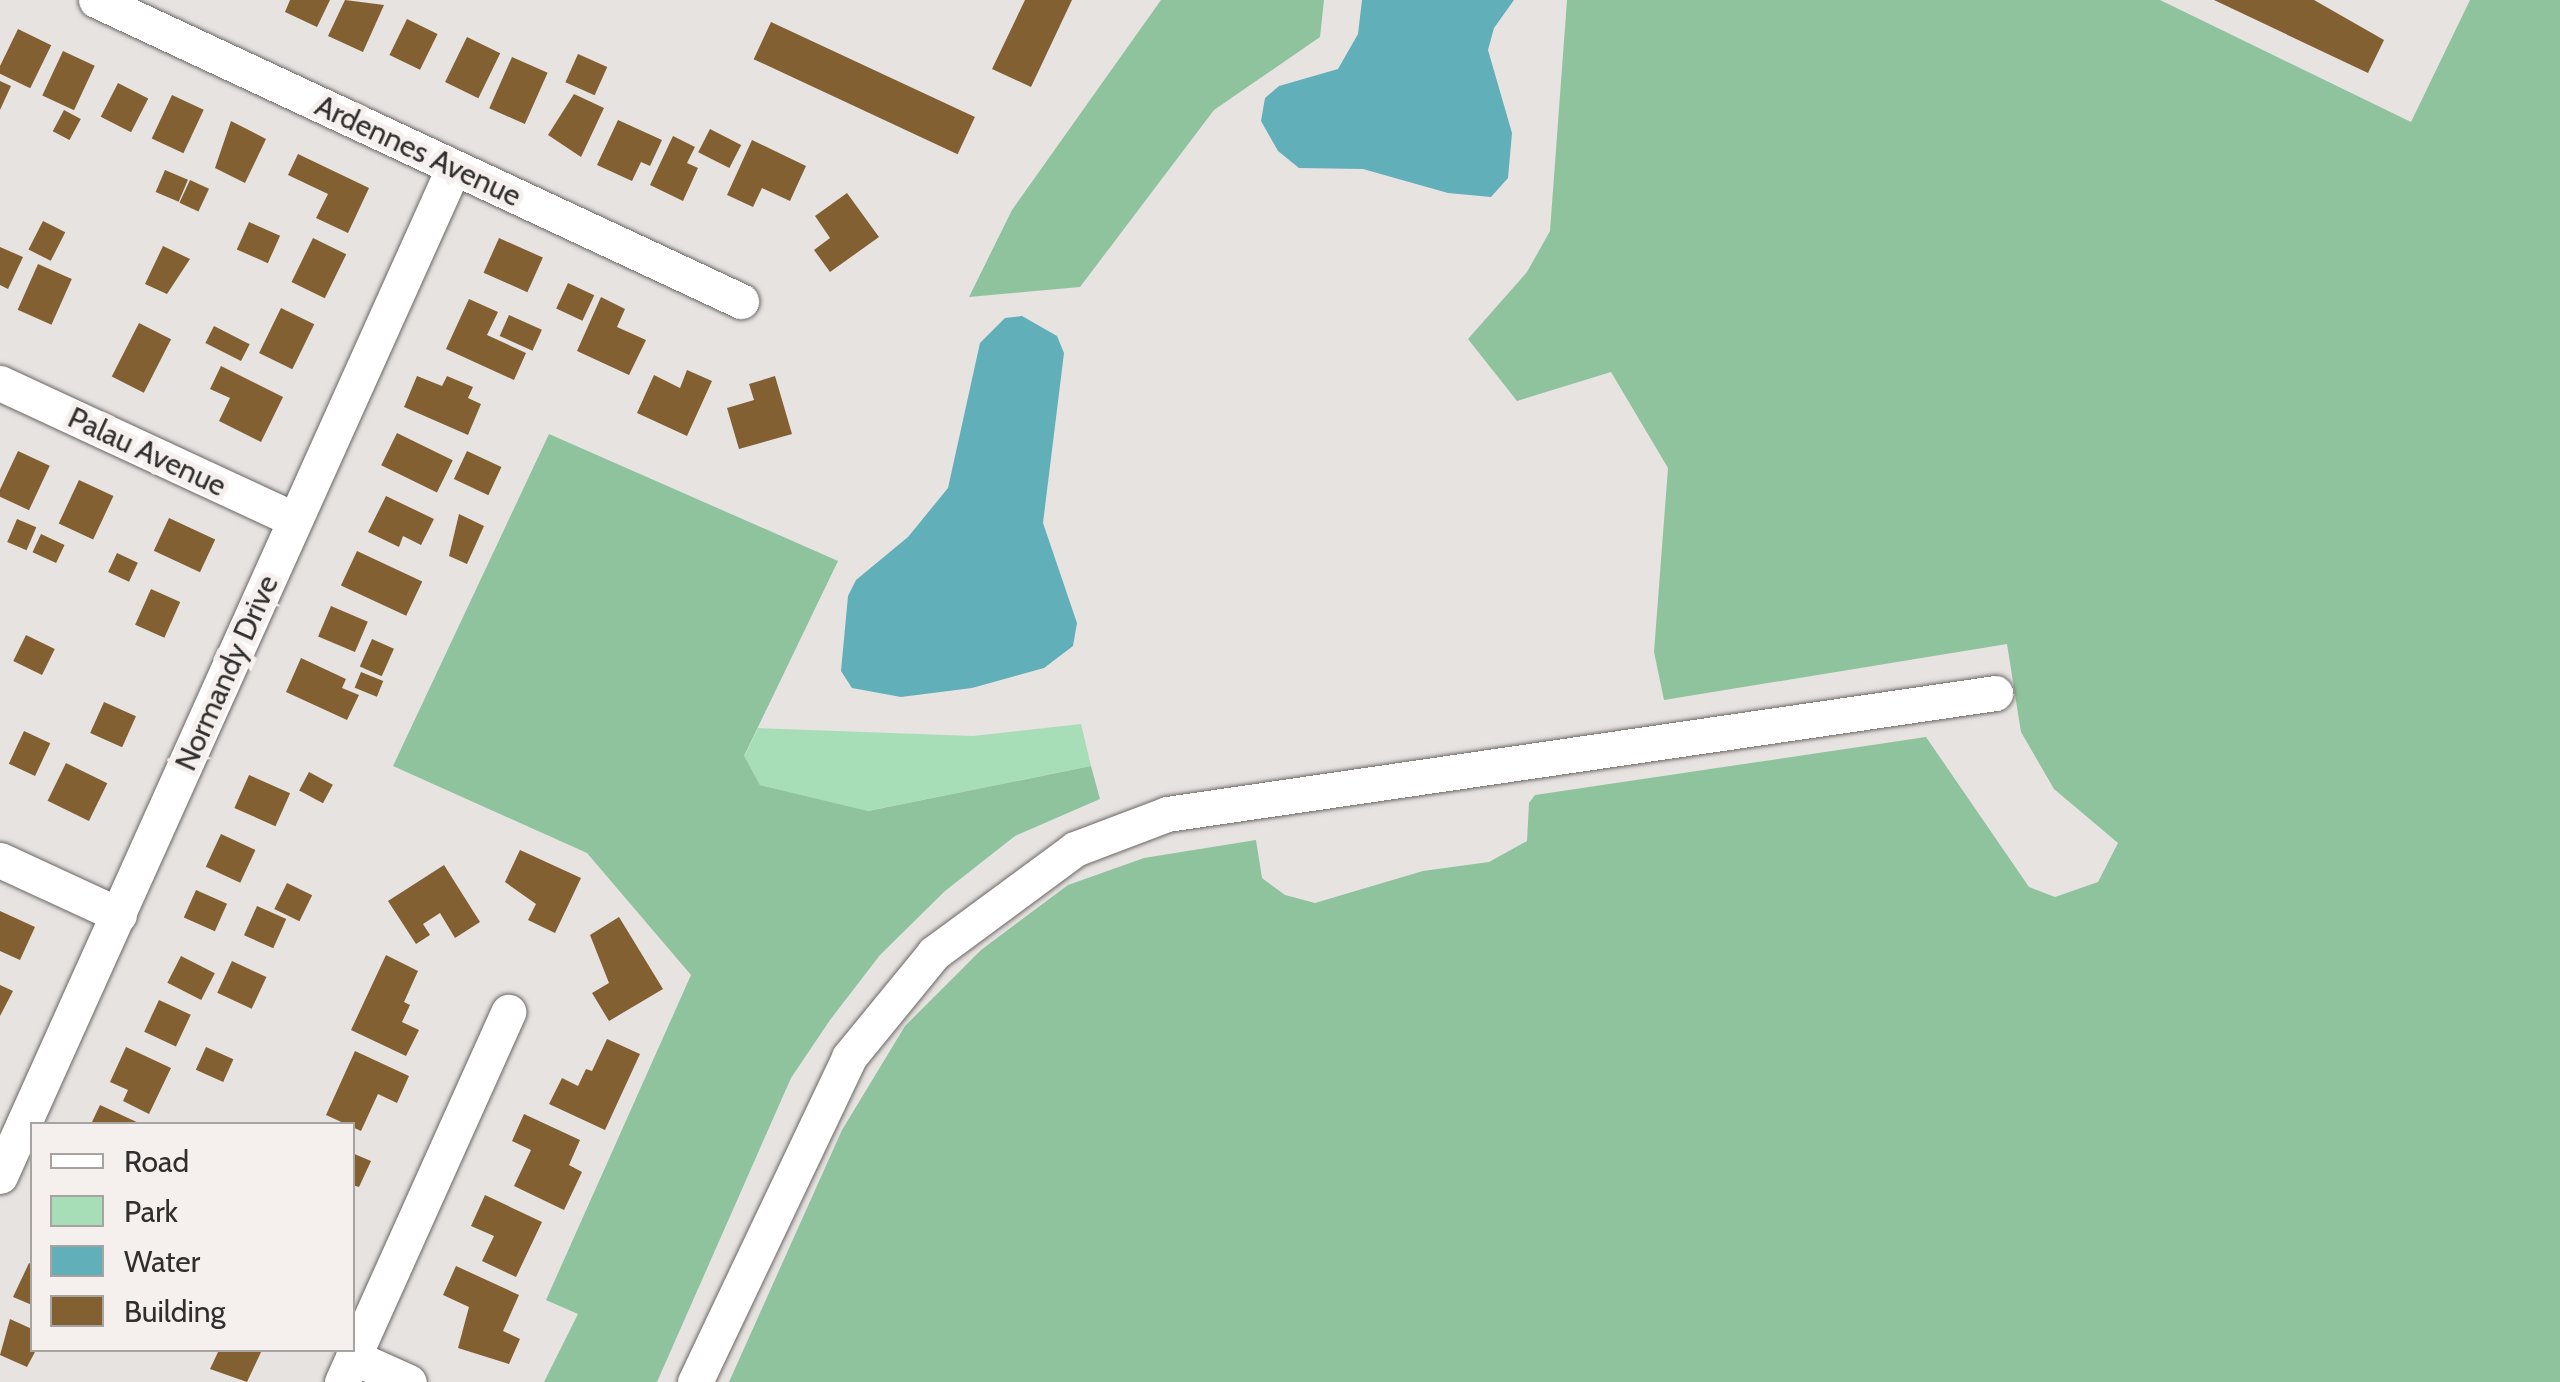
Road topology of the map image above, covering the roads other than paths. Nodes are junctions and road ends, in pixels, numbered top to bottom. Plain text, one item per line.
1 (96, 0) edge
2 (453, 169) junction
3 (741, 300) dead end
4 (0, 383) edge
5 (295, 520) junction
6 (1994, 692) dead end
7 (0, 860) edge
8 (119, 915) junction
9 (508, 1012) dead end
10 (0, 1176) edge
11 (347, 1370) edge
12 (409, 1382) edge
13 (695, 1382) edge

1 - 2 street, Ardennes Avenue
2 - 3 street, Ardennes Avenue
2 - 5 street, Normandy Drive
4 - 5 street, Palau Avenue
5 - 8 street, Normandy Drive
6 - 13 street
7 - 8 street
8 - 10 street, Normandy Drive
9 - 11 street
11 - 12 street

